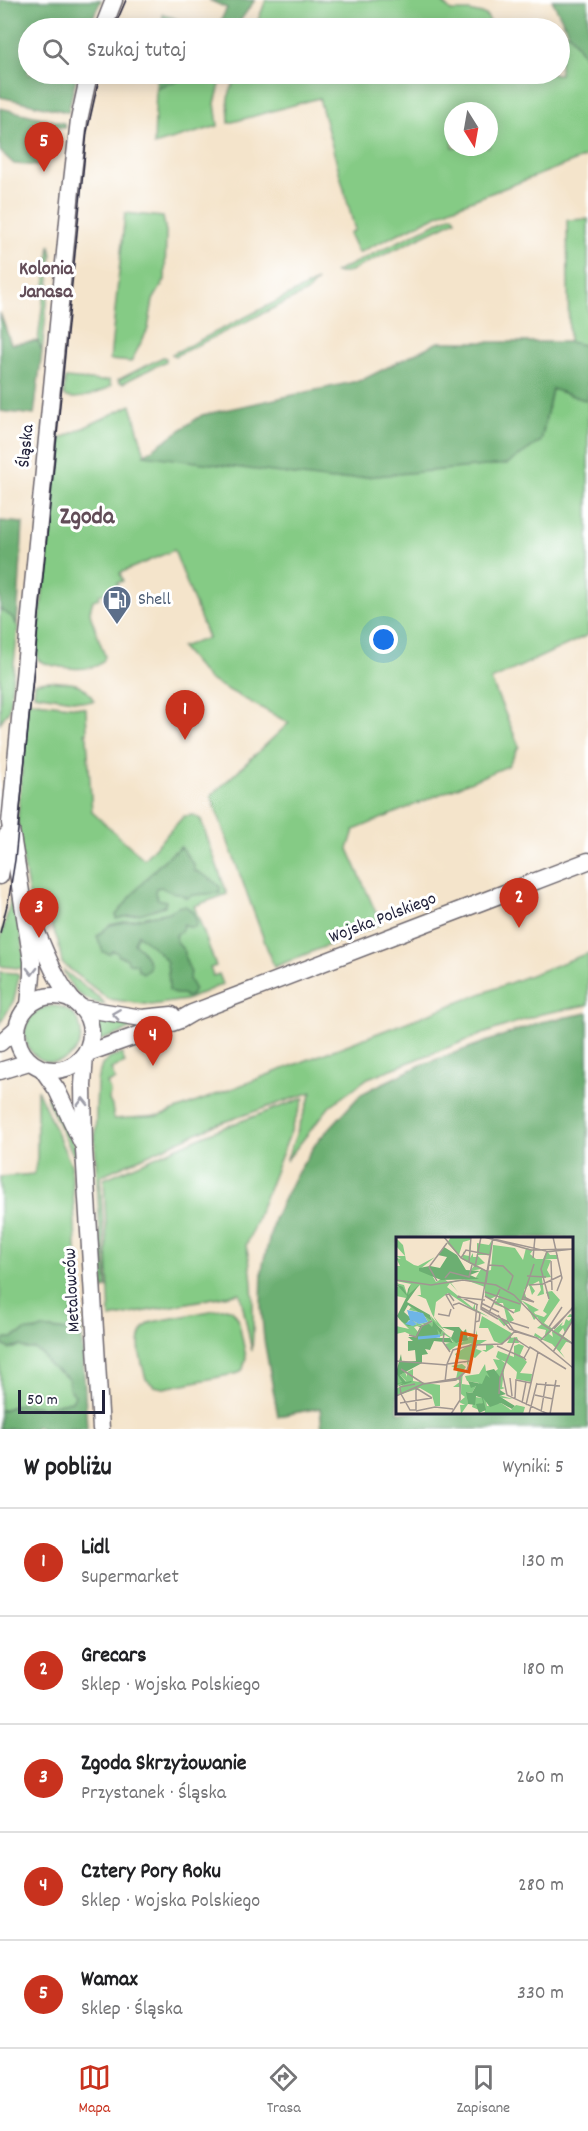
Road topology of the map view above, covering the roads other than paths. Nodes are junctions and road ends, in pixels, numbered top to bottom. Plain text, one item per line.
1 (114, 0) edge
2 (107, 18) edge
3 (87, 84) edge
4 (10, 823) junction
5 (588, 861) edge
6 (0, 876) edge
7 (22, 895) junction
8 (76, 1004) junction
9 (28, 1005) junction
10 (192, 1012) junction
11 (16, 1028) junction
12 (0, 1043) edge
13 (85, 1054) junction
14 (36, 1066) junction
15 (0, 1071) edge
16 (84, 1149) junction
17 (101, 1429) edge

1 - 2 street
3 - 4 street, Śląska
4 - 6 street
4 - 7 street, Śląska
5 - 10 street, Wojska Polskiego
7 - 8 street, Śląska
7 -> 9 street, Śląska
8 - 9 street
10 -> 8 street, Wojska Polskiego
8 - 13 street
9 - 11 street
10 - 13 street, Wojska Polskiego
11 - 12 street
11 - 14 street
13 - 14 street
16 -> 13 street, Metalowców
14 - 15 street
14 - 16 street
16 - 17 street, Metalowców

